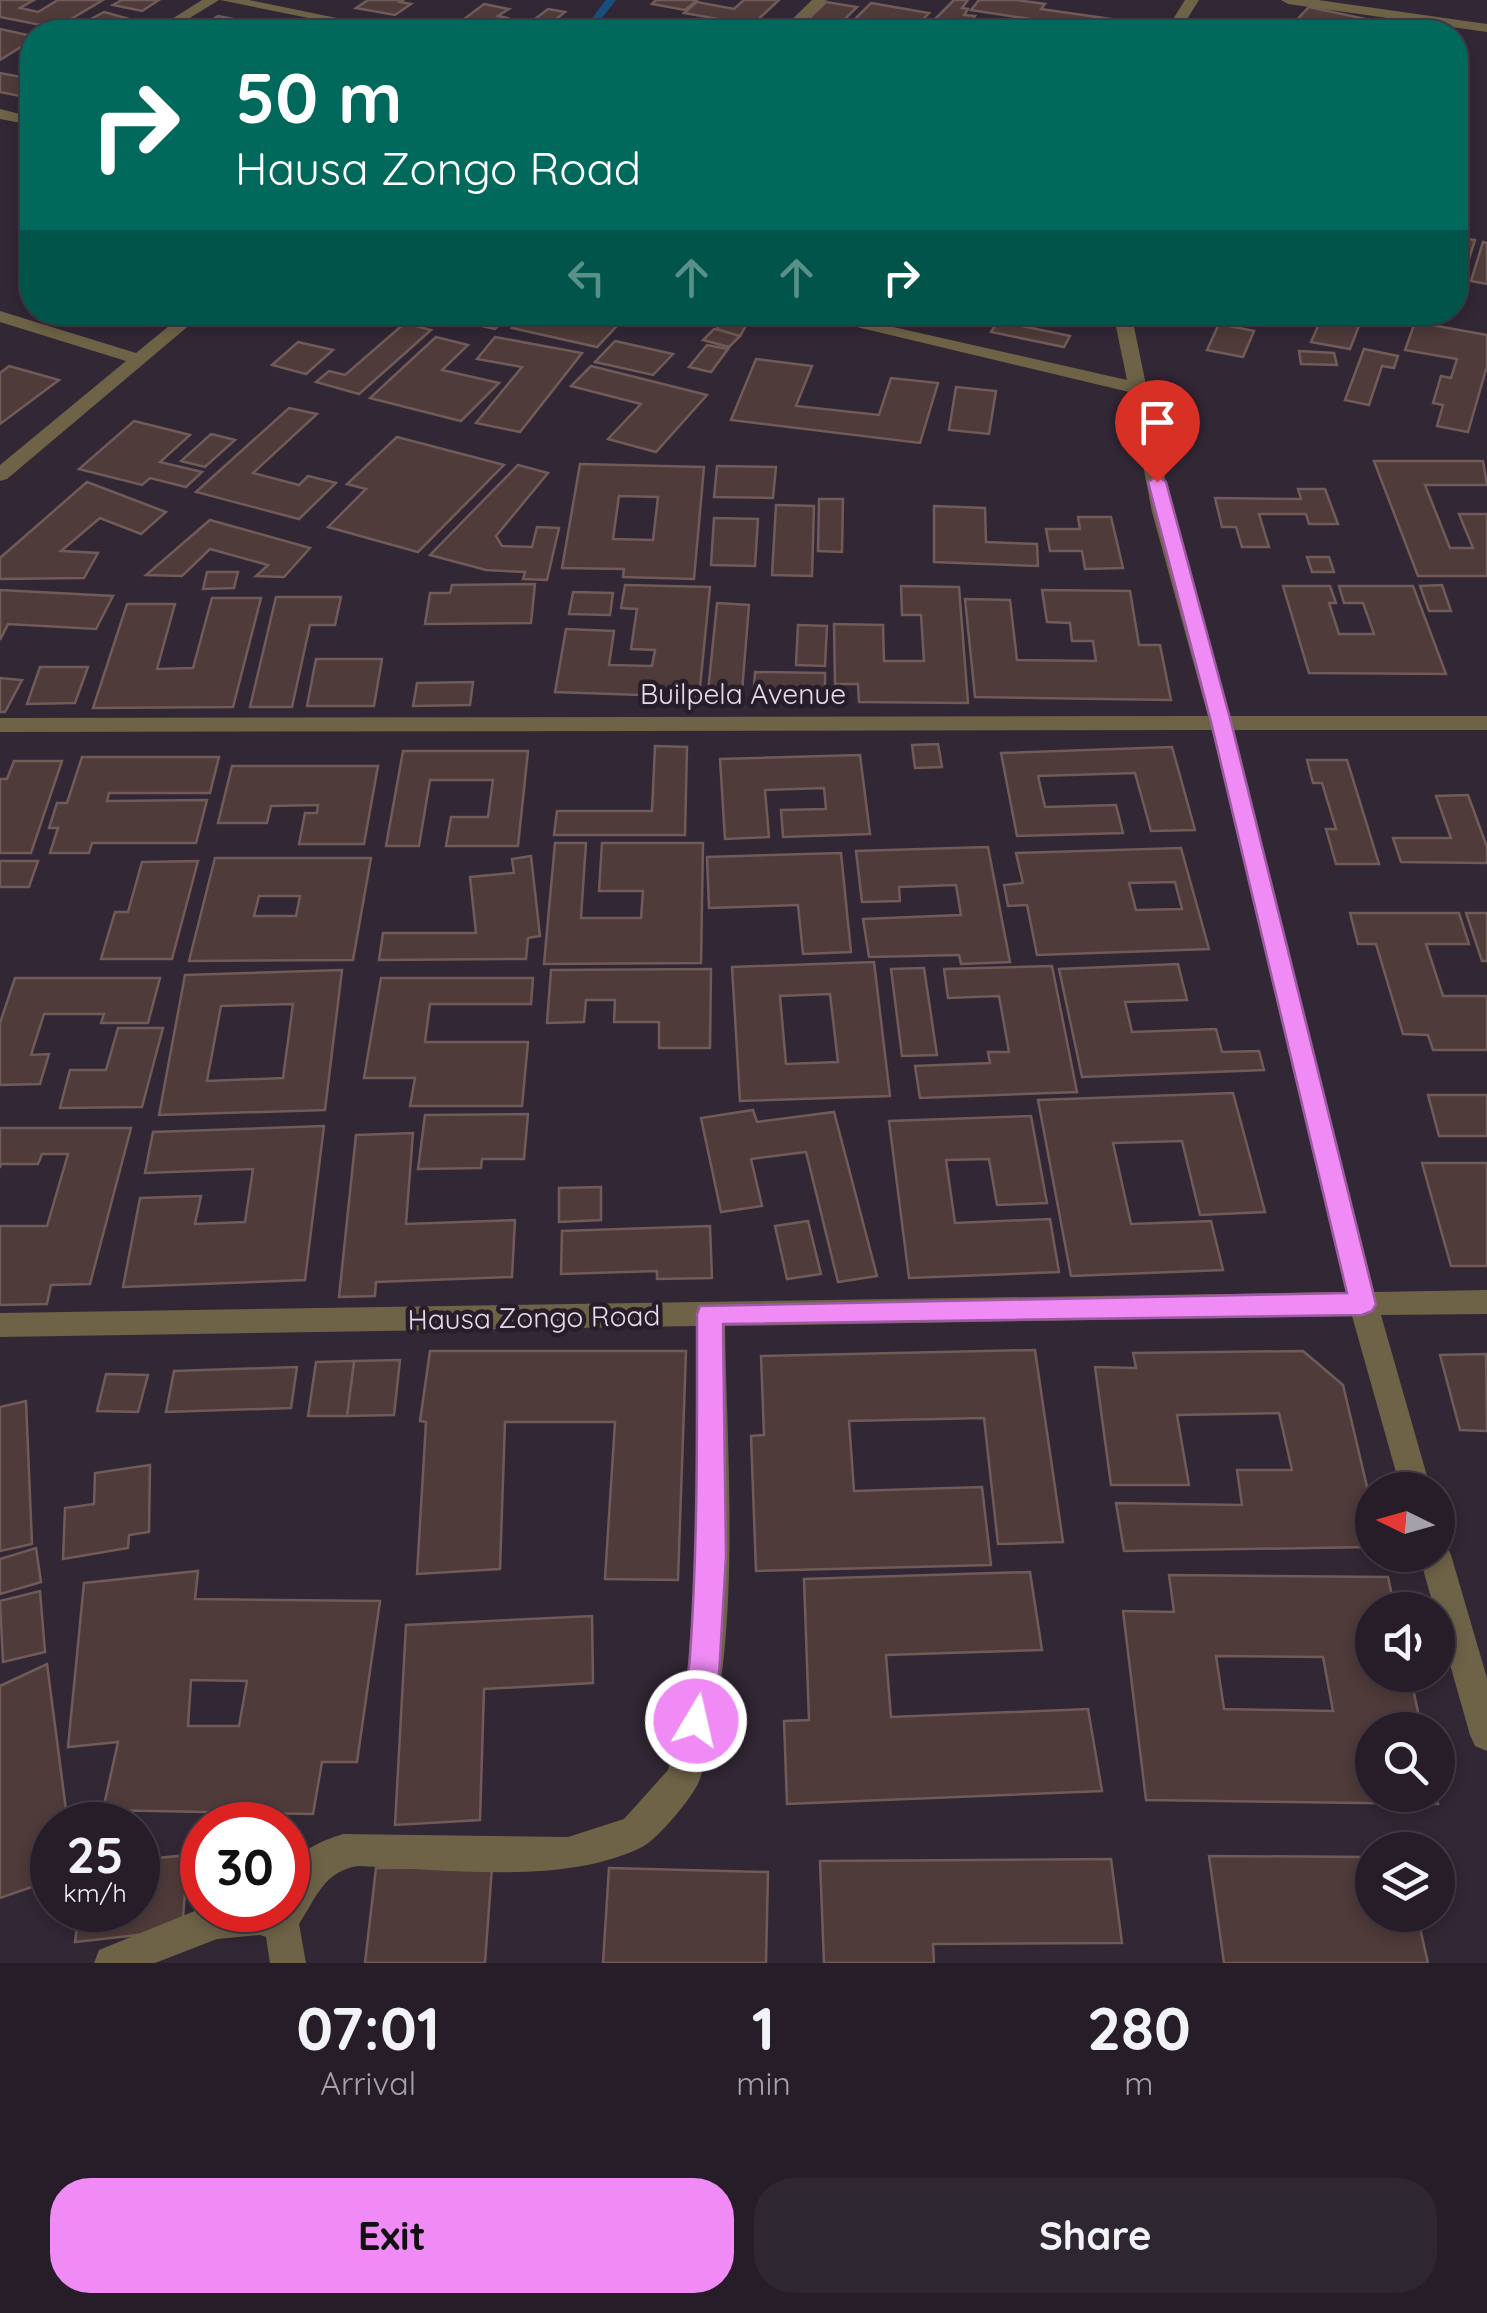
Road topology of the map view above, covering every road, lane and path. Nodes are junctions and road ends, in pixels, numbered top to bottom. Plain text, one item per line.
1 (212, 0) edge
2 (227, 0) edge
3 (820, 0) edge
4 (1288, 0) edge
5 (178, 20) edge
6 (334, 20) edge
7 (799, 20) edge
8 (1430, 20) edge
9 (29, 325) edge
10 (182, 325) edge
11 (858, 325) edge
12 (1125, 325) edge
13 (140, 360) junction
14 (1140, 390) junction
15 (0, 475) edge
16 (1221, 722) junction
17 (1487, 722) edge
18 (0, 725) edge
19 (1487, 1302) edge
20 (1362, 1304) junction
21 (710, 1314) junction
22 (0, 1325) edge
23 (1411, 1472) edge
24 (1440, 1572) edge
25 (1487, 1735) edge
26 (310, 1871) edge
27 (192, 1932) edge
28 (286, 1932) edge
29 (112, 1963) edge
30 (288, 1963) edge

1 - 5 street
2 - 6 street
3 - 7 street
4 - 8 street
9 - 13 street
10 - 13 street
11 - 14 street
12 - 14 street
13 - 15 street
14 - 16 street
16 - 17 street, Builpela Avenue
16 - 18 street, Builpela Avenue
16 - 20 street
19 - 20 street, Hausa Zongo Road
20 - 21 street, Hausa Zongo Road
20 - 23 street
21 - 22 street, Hausa Zongo Road
21 - 26 street
24 - 25 street
27 - 29 street
28 - 30 street

